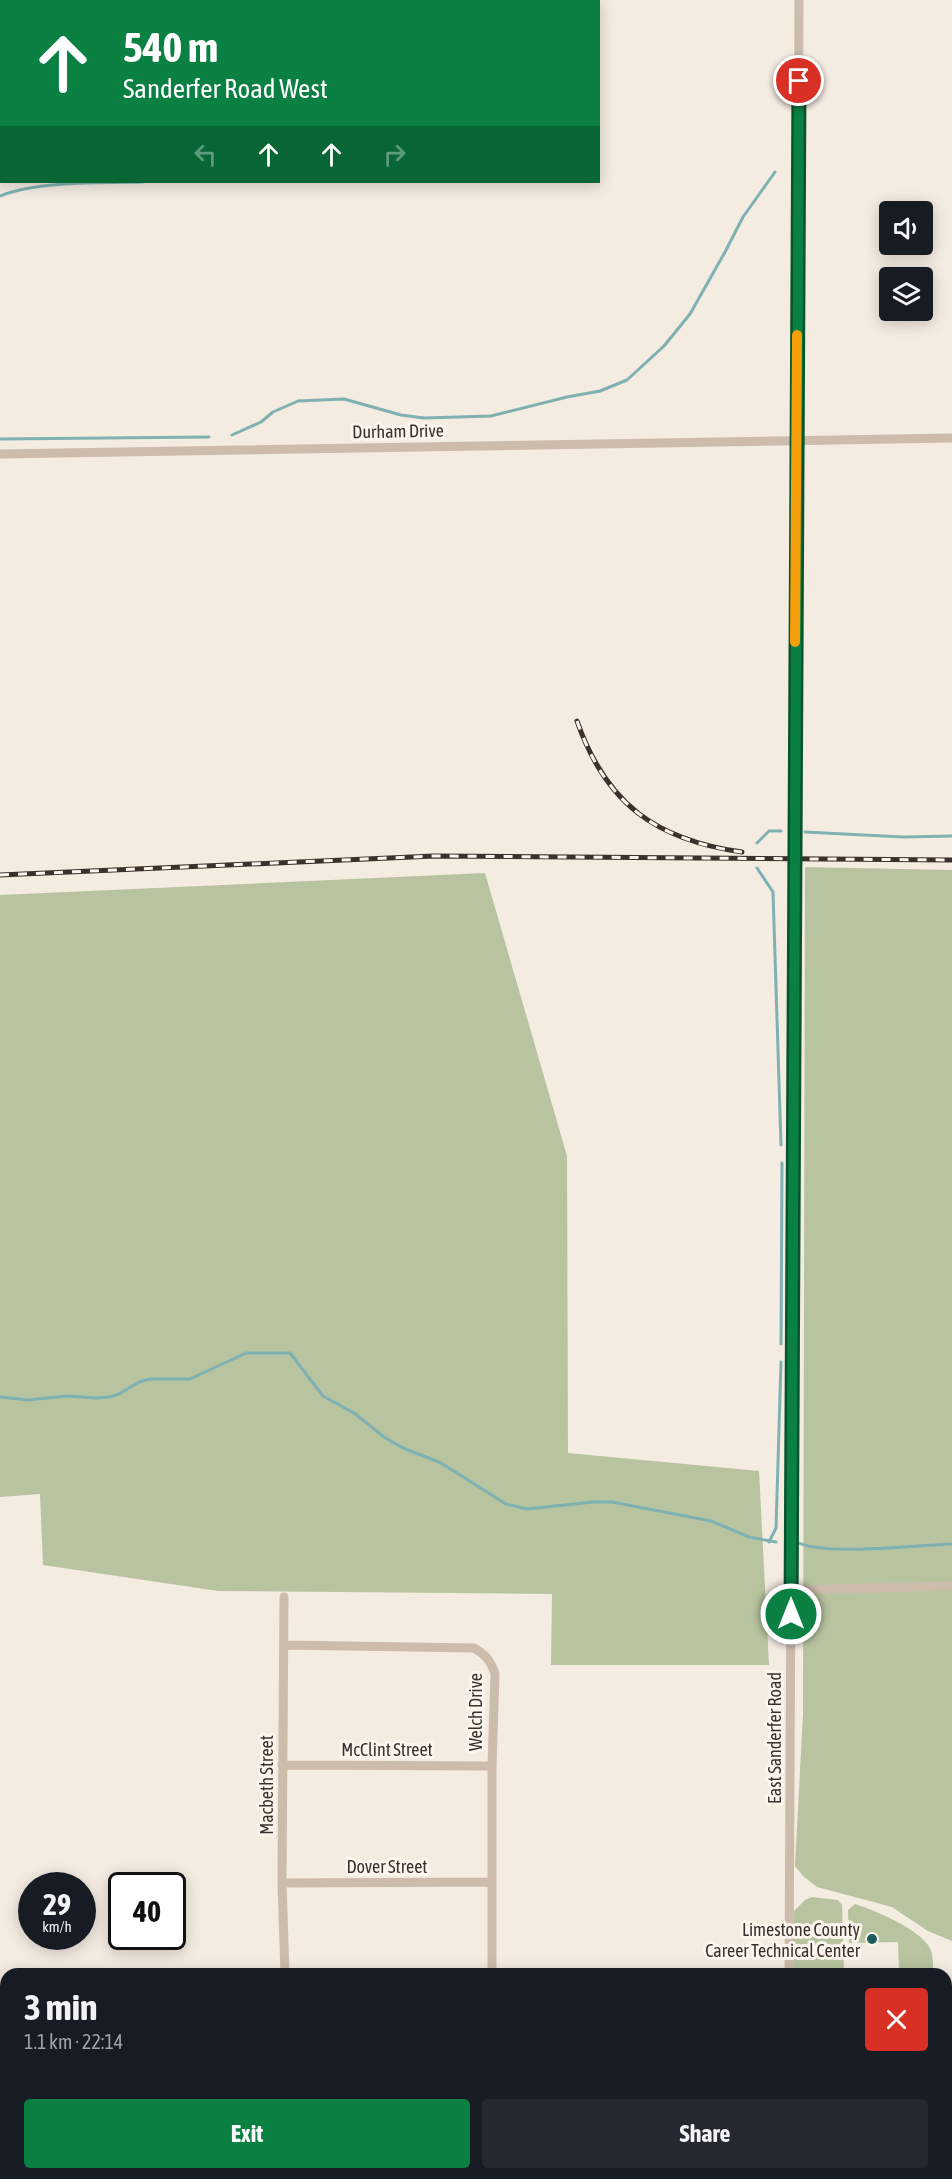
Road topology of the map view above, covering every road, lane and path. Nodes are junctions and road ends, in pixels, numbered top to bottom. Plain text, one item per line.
1 (799, 0) edge
2 (952, 438) edge
3 (796, 440) junction
4 (0, 454) edge
5 (952, 1586) edge
6 (791, 1590) junction
7 (284, 1597) dead end
8 (284, 1645) junction
9 (282, 1765) junction
10 (492, 1766) junction
11 (492, 1882) junction
12 (282, 1883) junction
13 (285, 1968) edge
14 (492, 1968) edge
15 (789, 1968) edge

1 - 3 street, East Sanderfer Road
2 - 3 street, Durham Drive
3 - 4 street, Durham Drive
3 - 6 street, East Sanderfer Road
5 - 6 street
6 - 15 street, East Sanderfer Road
7 - 8 street, Macbeth Street
8 - 9 street, Macbeth Street
8 - 10 street, Welch Drive
9 - 10 street, McClint Street
9 - 12 street, Macbeth Street
10 - 11 street, Welch Drive
11 - 12 street, Dover Street
11 - 14 street, Welch Drive
12 - 13 street, Macbeth Street

